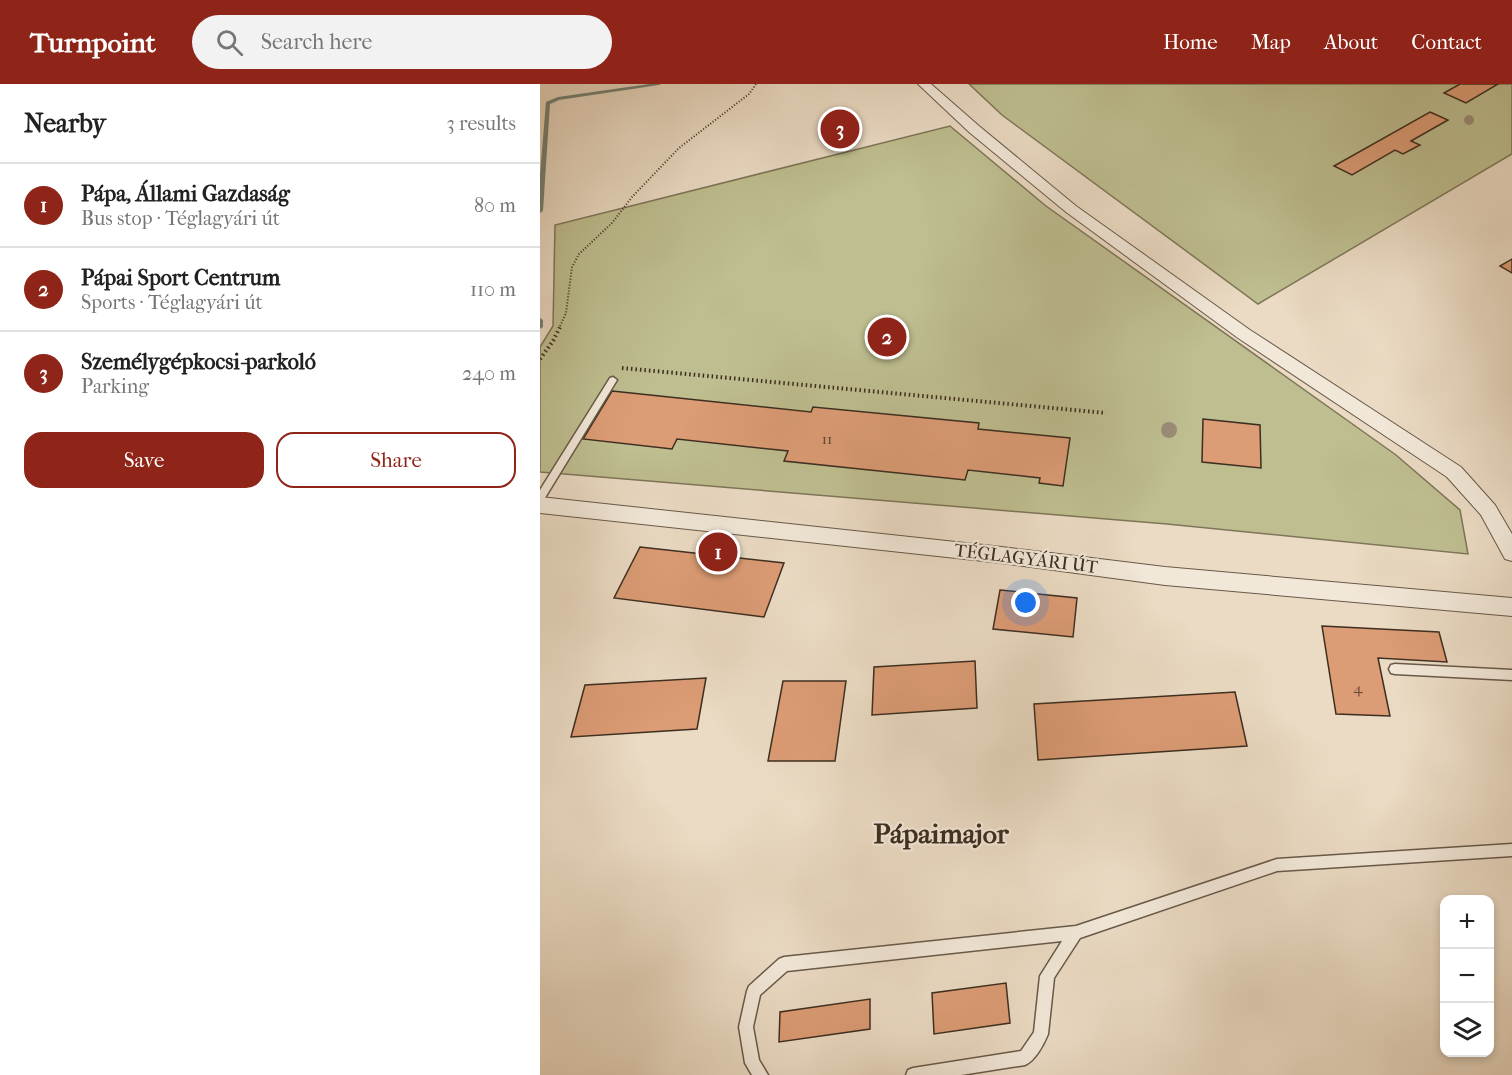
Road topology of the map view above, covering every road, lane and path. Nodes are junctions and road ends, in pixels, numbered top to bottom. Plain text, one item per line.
1 (756, 84) edge
2 (924, 84) edge
3 (540, 359) edge
4 (613, 380) joint
5 (1106, 413) dead end
6 (540, 498) edge
7 (540, 505) edge
8 (1512, 553) edge
9 (1512, 607) edge
10 (1395, 669) dead end
11 (1512, 675) edge
12 (1512, 850) edge
13 (1076, 933) junction
14 (761, 1075) edge
15 (913, 1075) edge

1 - 3 path
2 - 8 street
4 - 5 path
4 - 6 lane
7 - 9 street, TÉGLAGYÁRI ÚT
10 - 11 lane
12 - 13 lane
13 - 14 lane
13 - 15 lane

